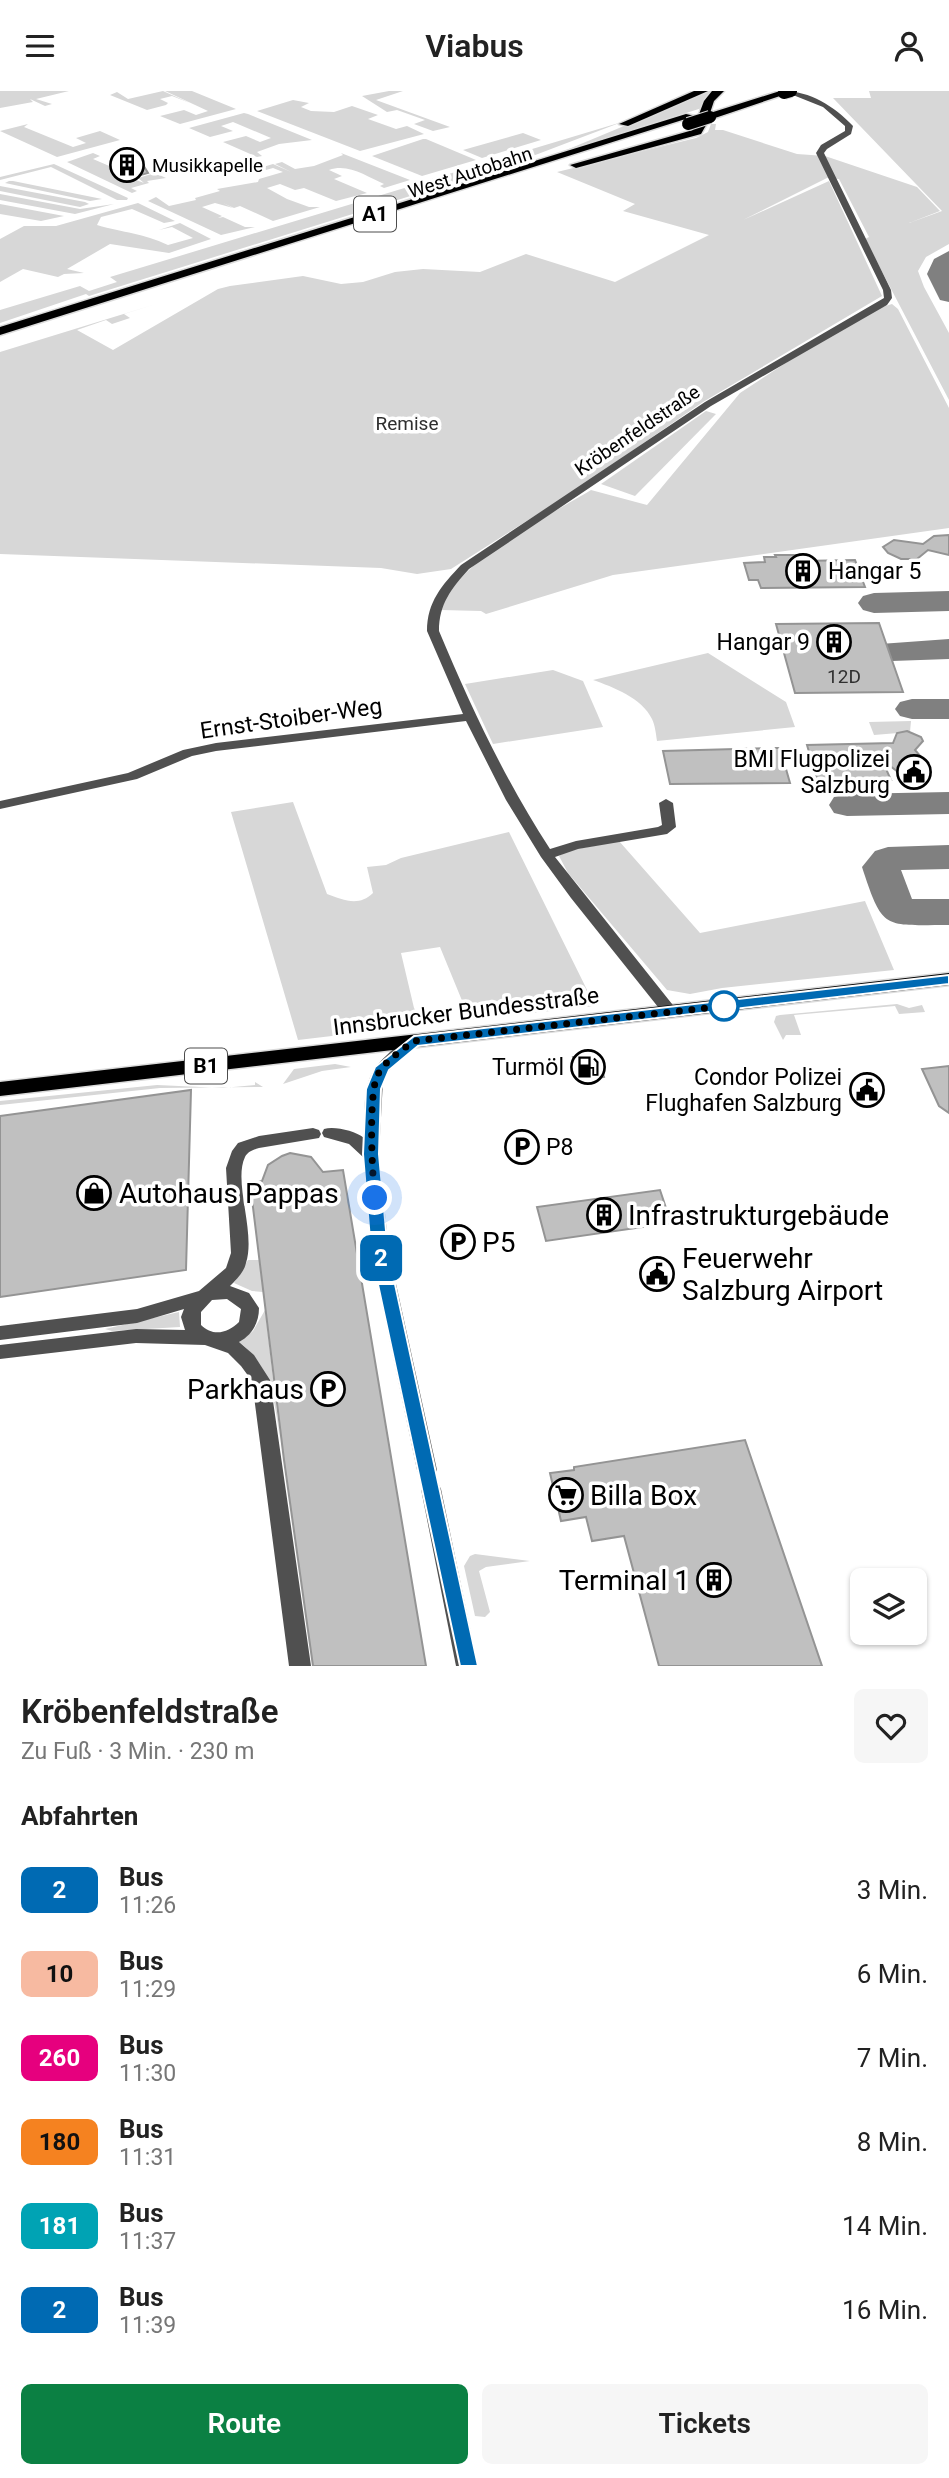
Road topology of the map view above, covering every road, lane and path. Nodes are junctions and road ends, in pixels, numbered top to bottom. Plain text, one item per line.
1 (703, 91) edge
2 (719, 91) edge
3 (769, 91) edge
4 (790, 92) edge
5 (711, 113) junction
6 (689, 120) junction
7 (522, 168) junction
8 (506, 181) junction
9 (0, 331) edge
10 (0, 340) edge
11 (468, 717) junction
12 (666, 803) dead end
13 (0, 805) edge
14 (547, 855) junction
15 (945, 980) edge
16 (671, 1013) junction
17 (408, 1045) junction
18 (0, 1089) edge
19 (371, 1154) junction
20 (206, 1295) junction
21 (73, 1334) junction
22 (212, 1339) junction
23 (0, 1346) edge
24 (300, 1666) edge
25 (467, 1666) edge

1 - 7 highway
2 - 8 highway
3 - 5 highway, West Autobahn / A1
4 - 5 highway, West Autobahn / A1
4 - 11 street, Kröbenfeldstraße
5 - 6 highway, West Autobahn / A1, bridge
6 - 7 highway, West Autobahn / A1
6 - 8 highway, West Autobahn / A1
7 - 9 highway, West Autobahn / A1
8 - 10 highway, West Autobahn / A1
11 - 13 street, Ernst-Stoiber-Weg
11 - 14 street, Kröbenfeldstraße
12 - 14 street
14 - 16 street, Kröbenfeldstraße
15 - 16 main road, Innsbrucker Bundesstraße / B1
16 - 17 main road, Innsbrucker Bundesstraße / B1
17 - 18 main road, Innsbrucker Bundesstraße / B1
17 - 19 street
19 - 20 street
19 - 25 street
20 - 21 street
20 - 22 street
20 - 22 street
21 - 22 street
21 - 23 street
22 - 24 street

